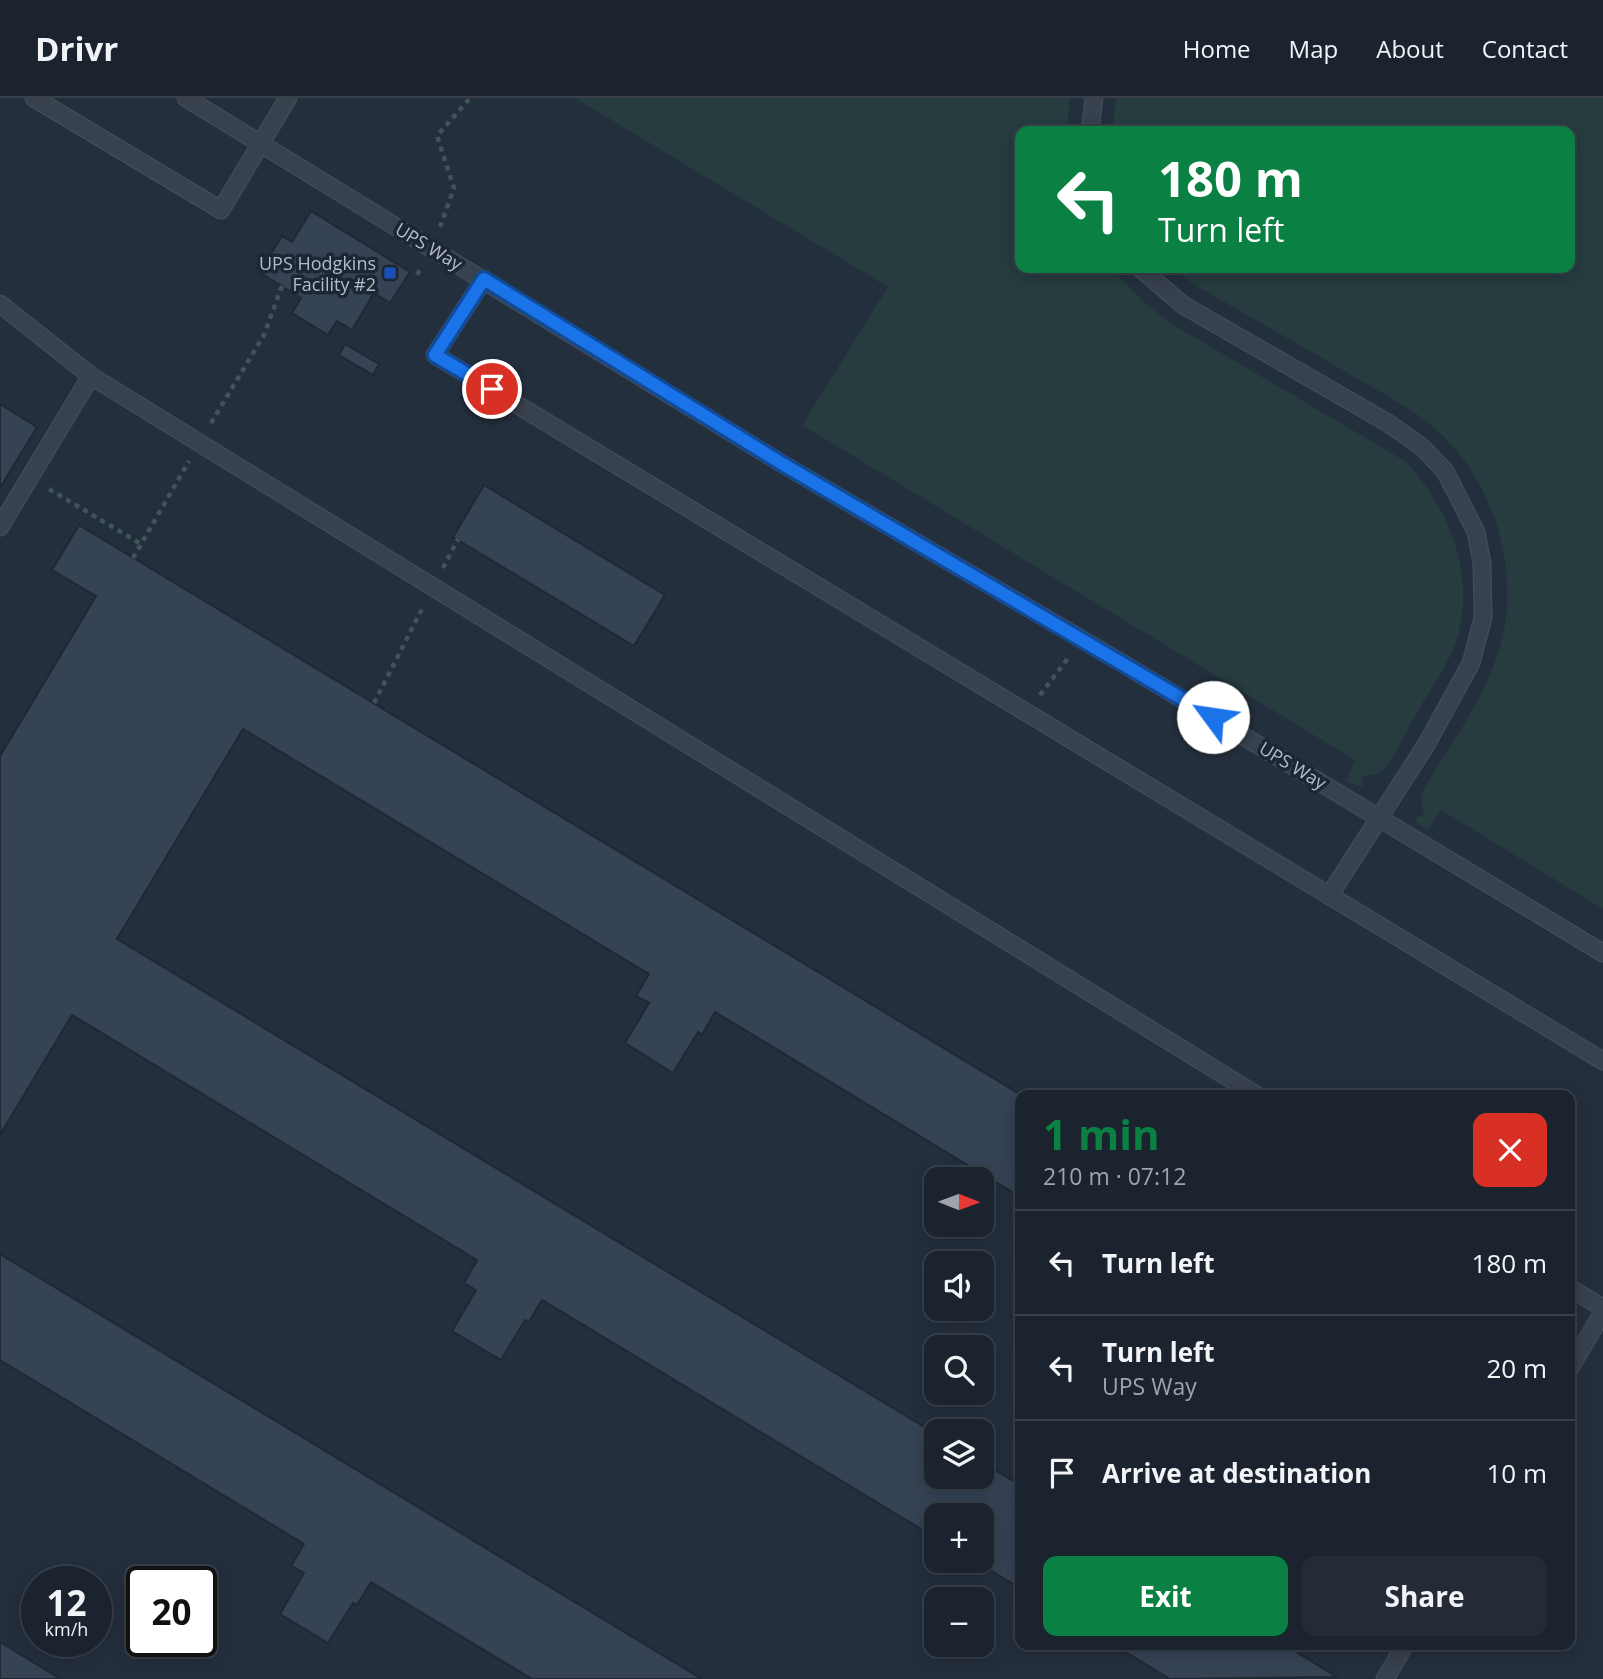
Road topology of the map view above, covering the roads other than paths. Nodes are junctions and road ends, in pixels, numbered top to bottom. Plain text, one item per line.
1 (34, 98) edge
2 (186, 98) edge
3 (288, 98) edge
4 (1094, 98) edge
5 (1091, 126) edge
6 (262, 144) junction
7 (1146, 273) edge
8 (484, 279) junction
9 (0, 304) edge
10 (91, 376) junction
11 (0, 527) edge
12 (1379, 817) junction
13 (1329, 896) junction
14 (1603, 953) edge
15 (1603, 1061) edge
16 (1248, 1090) edge
17 (1575, 1291) edge
18 (1603, 1310) edge
19 (1575, 1359) edge
20 (1402, 1650) edge
21 (1385, 1679) edge

1 - 6 lane
2 - 6 lane, UPS Way
3 - 6 lane
4 - 5 lane
6 - 8 lane, UPS Way
7 - 12 lane
8 - 12 lane, UPS Way
8 - 13 lane
9 - 10 lane
10 - 11 lane
10 - 16 lane
12 - 13 lane
12 - 14 lane, UPS Way
13 - 15 lane
17 - 18 lane
18 - 19 lane
20 - 21 lane

